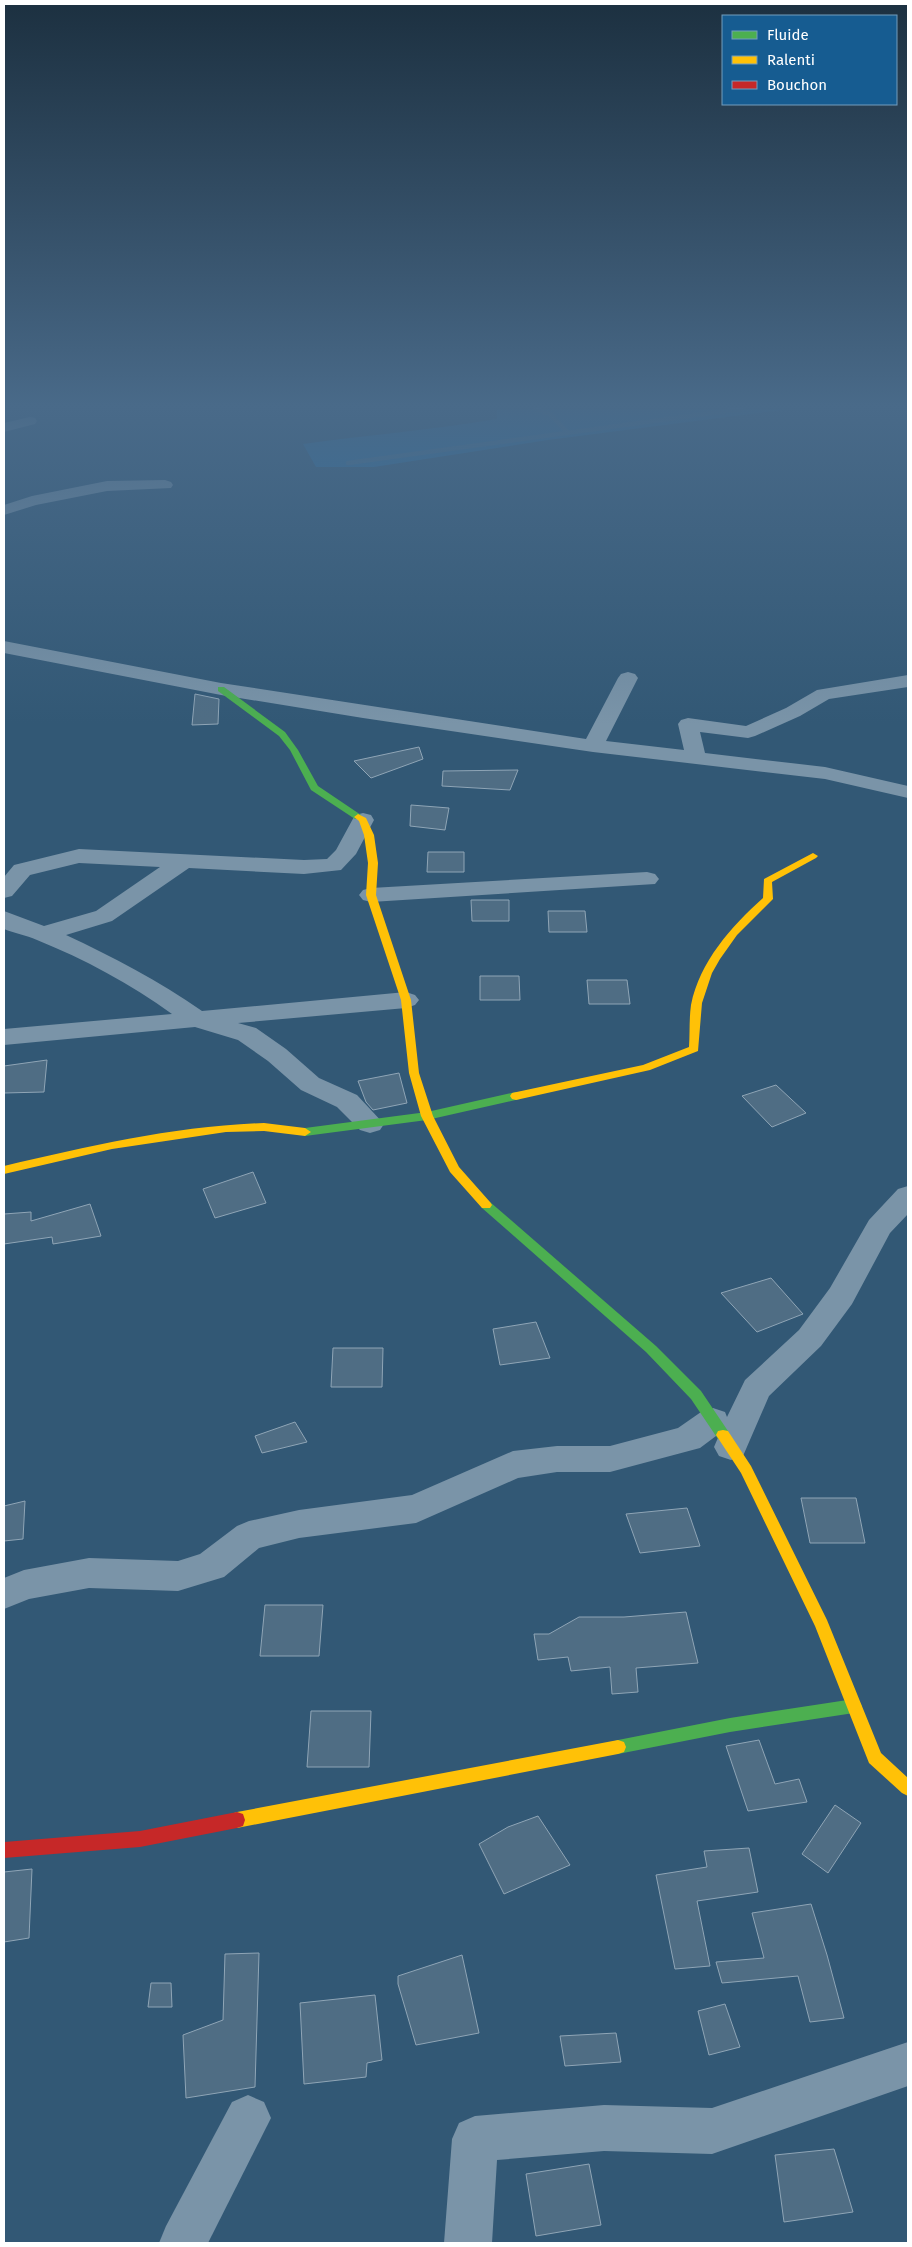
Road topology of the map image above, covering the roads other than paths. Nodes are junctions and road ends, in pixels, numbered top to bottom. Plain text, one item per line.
1 (4, 647) edge
2 (628, 678) dead end
3 (908, 681) edge
4 (254, 703) junction
5 (593, 746) junction
6 (696, 758) junction
7 (908, 792) edge
8 (363, 820) junction
9 (812, 856) dead end
10 (184, 861) junction
11 (647, 880) dead end
12 (4, 891) edge
13 (371, 895) junction
14 (4, 918) edge
15 (44, 934) junction
16 (406, 1000) junction
17 (198, 1020) junction
18 (4, 1037) edge
19 (427, 1116) junction
20 (370, 1124) junction
21 (4, 1170) edge
22 (908, 1196) edge
23 (720, 1444) junction
24 (4, 1594) edge
25 (854, 1706) junction
26 (908, 1788) edge
27 (4, 1850) edge
28 (908, 2064) edge
29 (248, 2118) dead end
30 (183, 2243) edge
31 (468, 2243) edge

1 - 4 street
2 - 5 street
3 - 6 street
4 - 5 street
4 - 8 street
5 - 6 street
6 - 7 street
8 - 10 street
8 - 13 street
9 - 19 street
10 - 12 street
10 - 15 street
11 - 13 street
13 - 16 street
14 - 15 street
15 - 17 street
16 - 17 street
16 - 19 street
17 - 18 street
17 - 20 street
19 - 20 street
19 - 23 street
20 - 21 street
22 - 23 street
23 - 24 street
23 - 25 street
25 - 26 street
25 - 27 street
28 - 31 street
29 - 30 street

